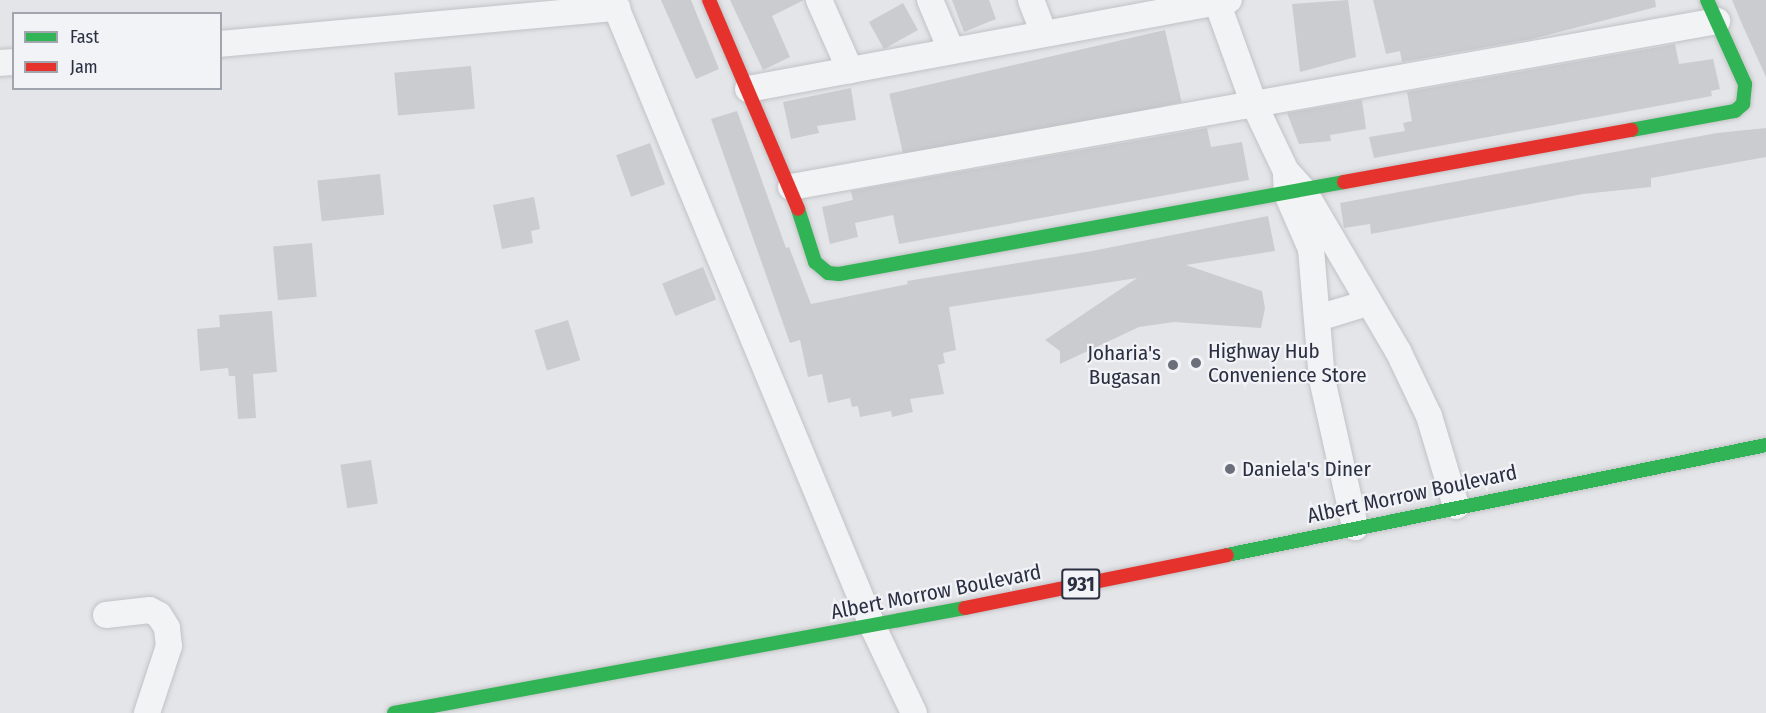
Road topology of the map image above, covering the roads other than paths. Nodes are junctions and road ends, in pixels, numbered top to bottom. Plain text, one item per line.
1 (709, 0) edge
2 (819, 0) edge
3 (930, 0) edge
4 (1031, 0) edge
5 (1223, 1) edge
6 (615, 4) edge
7 (1122, 9) edge
8 (1712, 10) edge
9 (1044, 34) junction
10 (222, 44) edge
11 (951, 50) junction
12 (850, 70) junction
13 (748, 89) junction
14 (1254, 104) junction
15 (1292, 185) junction
16 (791, 187) junction
17 (1367, 303) junction
18 (1318, 318) junction
19 (1766, 445) edge
20 (1456, 506) junction
21 (1355, 526) junction
22 (105, 615) dead end
23 (873, 627) junction
24 (147, 713) edge
25 (394, 713) edge
26 (914, 713) edge

1 - 13 main road
2 - 12 street
3 - 11 street
4 - 9 street
5 - 7 street
5 - 14 street
6 - 10 street
6 - 23 street
7 - 9 street
8 - 14 street
8 - 15 main road
9 - 11 street
11 - 12 street
12 - 13 street
13 - 16 main road
14 - 15 street
14 - 16 street
15 - 16 main road
15 - 17 street
15 - 18 street
17 - 18 street
17 - 20 street
18 - 21 street
19 - 20 main road, Albert Morrow Boulevard / 931
20 - 21 main road, Albert Morrow Boulevard / 931
21 - 23 main road, Albert Morrow Boulevard / 931
22 - 24 street
23 - 25 main road, Albert Morrow Boulevard / 931
23 - 26 street

